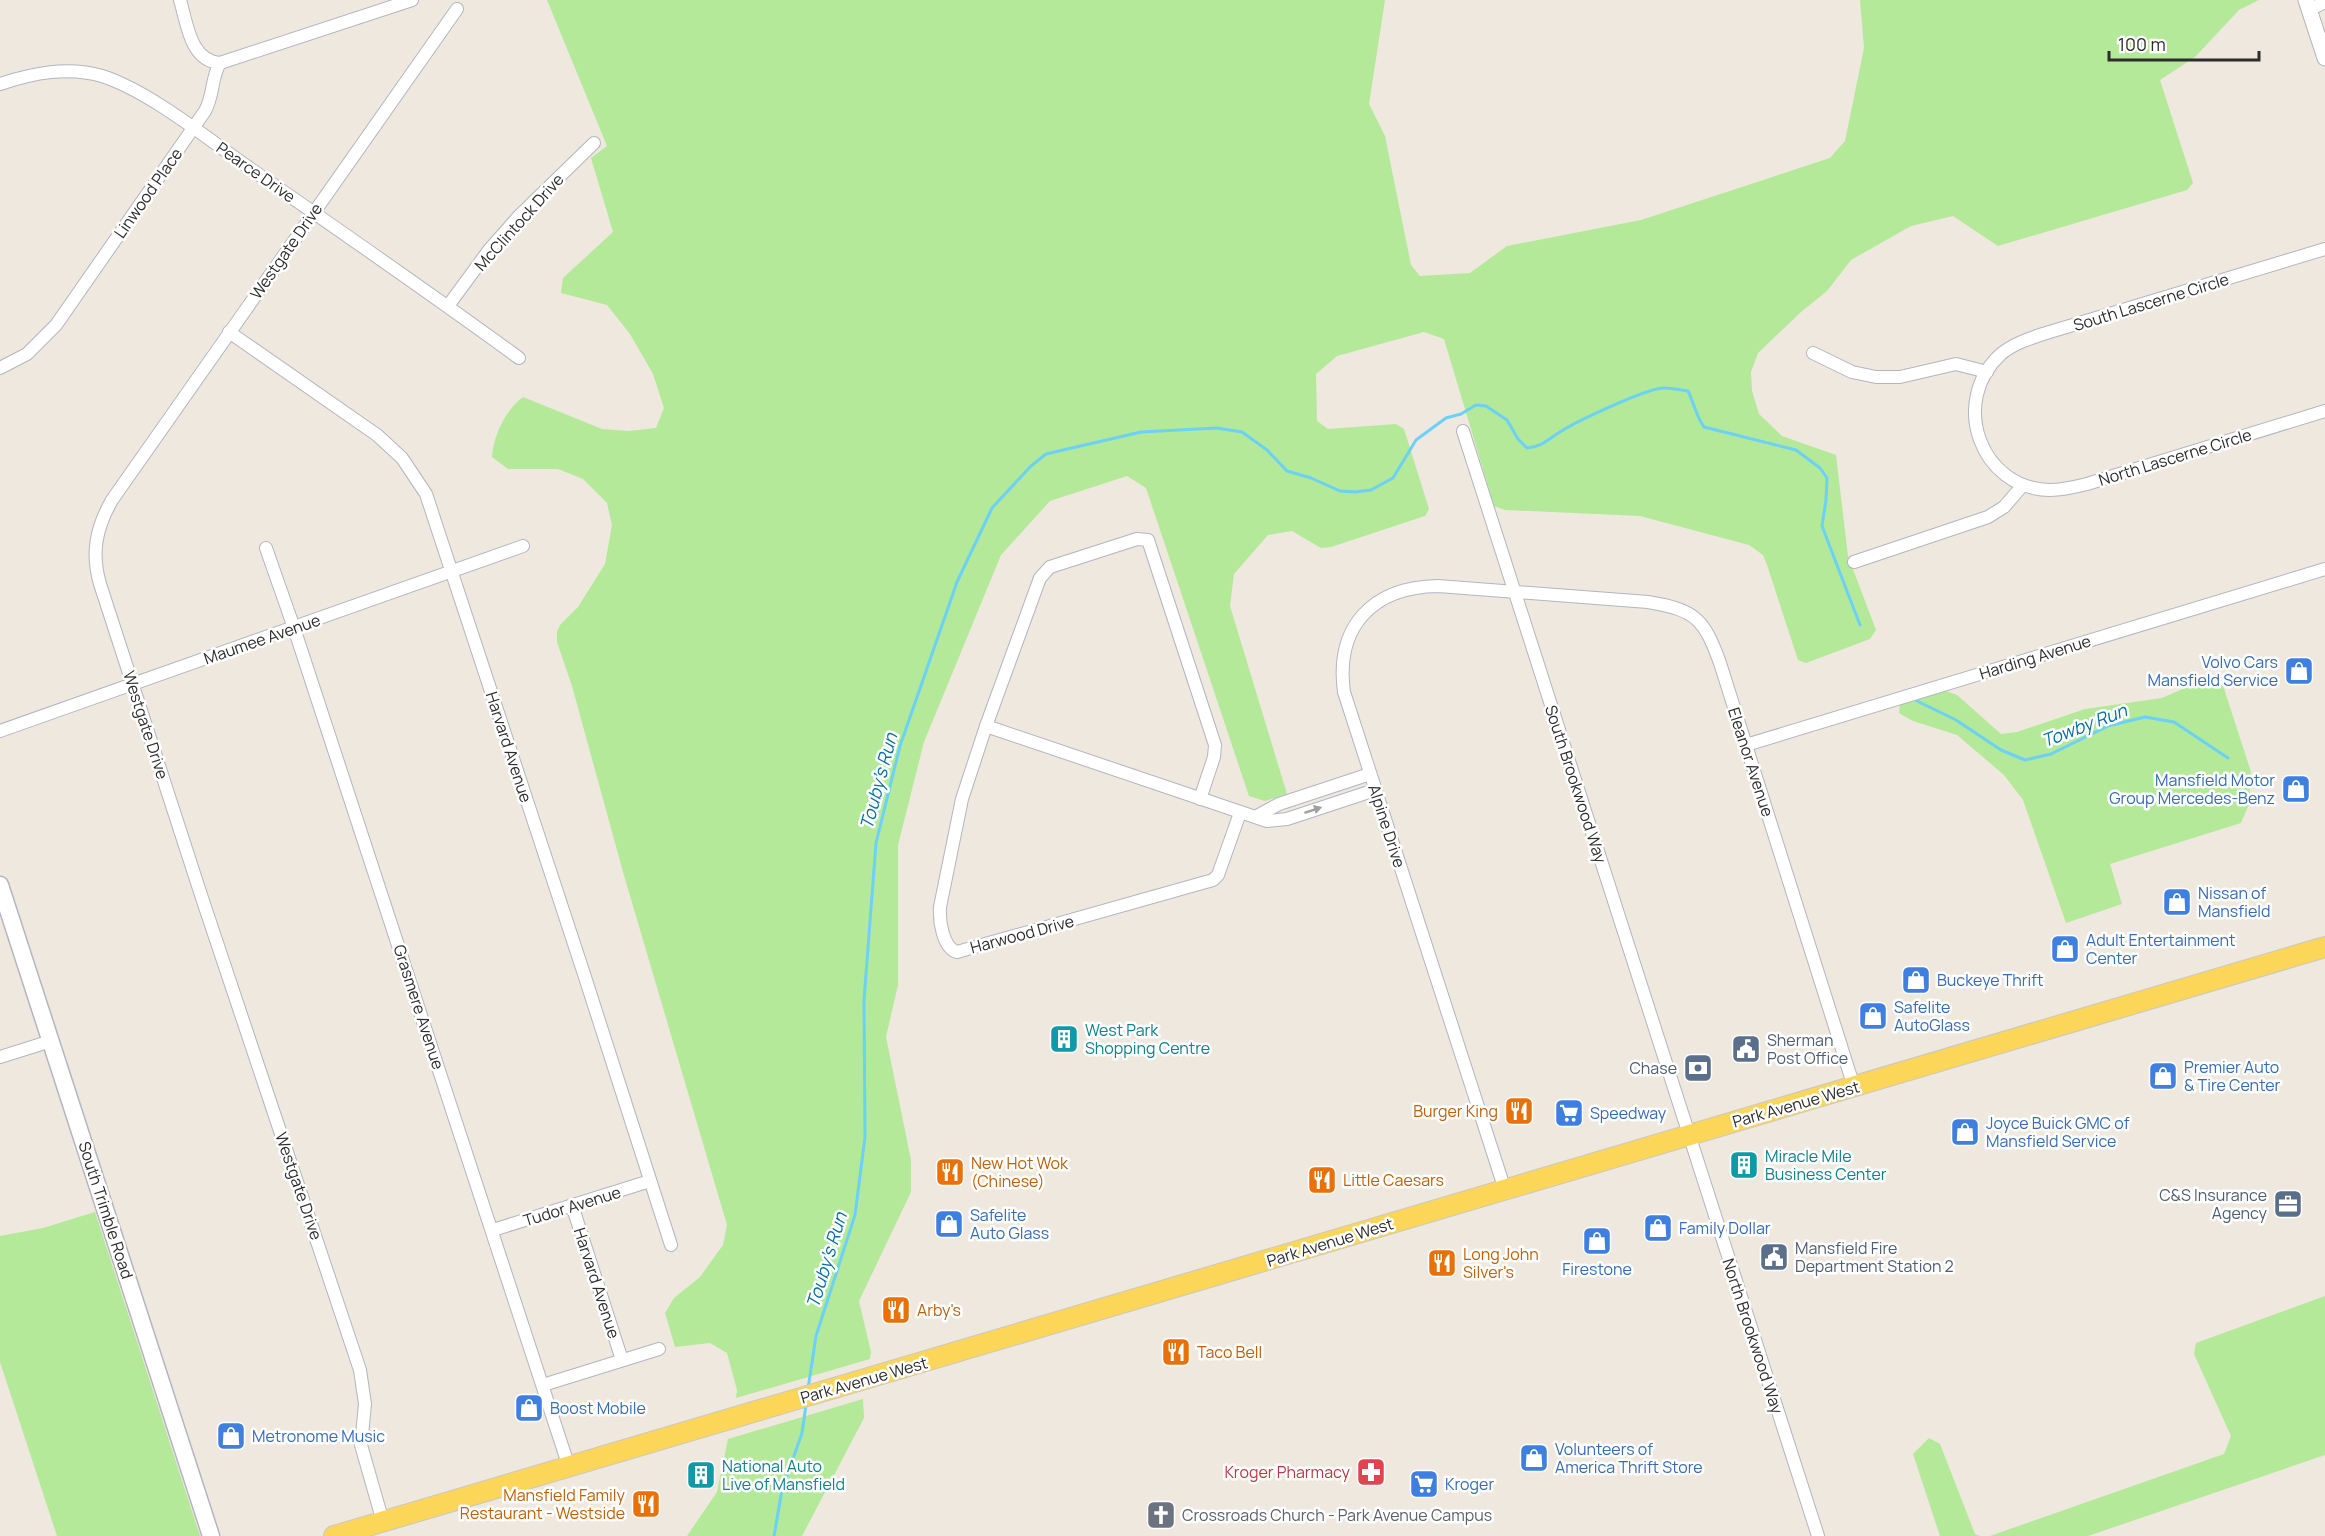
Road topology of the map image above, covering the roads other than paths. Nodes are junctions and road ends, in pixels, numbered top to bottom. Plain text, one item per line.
1 (180, 0) edge
2 (412, 0) edge
3 (2325, 2) edge
4 (2307, 5) edge
5 (457, 9) dead end
6 (2325, 58) edge
7 (220, 63) junction
8 (0, 84) edge
9 (193, 129) junction
10 (594, 143) dead end
11 (314, 212) junction
12 (2325, 249) edge
13 (448, 306) junction
14 (229, 332) junction
15 (1813, 352) dead end
16 (519, 358) dead end
17 (0, 368) edge
18 (1987, 372) junction
19 (2325, 411) edge
20 (1463, 431) dead end
21 (1980, 441) joint
22 (2022, 485) junction
23 (523, 546) dead end
24 (266, 548) dead end
25 (1854, 562) dead end
26 (2325, 569) edge
27 (452, 571) junction
28 (1515, 593) junction
29 (294, 628) junction
30 (133, 685) junction
31 (986, 726) junction
32 (0, 731) edge
33 (1746, 745) junction
34 (1370, 774) junction
35 (1375, 790) junction
36 (1200, 799) junction
37 (1240, 813) junction
38 (1257, 816) junction
39 (1, 893) edge
40 (2325, 947) edge
41 (51, 1041) junction
42 (0, 1057) edge
43 (1854, 1087) junction
44 (1688, 1136) junction
45 (650, 1181) junction
46 (1505, 1190) junction
47 (572, 1205) junction
48 (493, 1230) junction
49 (671, 1245) dead end
50 (659, 1349) dead end
51 (622, 1360) junction
52 (543, 1385) junction
53 (569, 1467) junction
54 (377, 1528) edge
55 (212, 1536) edge
56 (334, 1536) edge
57 (1818, 1536) edge

1 - 7 street
2 - 7 street
3 - 4 street
4 - 6 street
5 - 11 street, Westgate Drive
7 - 9 street, Linwood Place
8 - 9 street, Pearce Drive
9 - 11 street, Pearce Drive
9 - 17 street, Linwood Place
10 - 13 street, McClintock Drive
11 - 13 street, Pearce Drive
11 - 14 street, Westgate Drive
12 - 18 street, South Lascerne Circle
13 - 16 street, Pearce Drive
14 - 27 street, Harvard Avenue
14 - 30 street, Westgate Drive
15 - 18 street
18 - 21 street, South Lascerne Circle
19 - 22 street, North Lascerne Circle
20 - 28 street, South Brookwood Way
21 - 22 street, North Lascerne Circle
22 - 25 street
23 - 27 street, Maumee Avenue
24 - 29 street, Grasmere Avenue
26 - 33 street, Harding Avenue
27 - 29 street, Maumee Avenue
27 - 45 street, Harvard Avenue
28 - 33 street, Eleanor Avenue
28 - 34 street, Alpine Drive
28 - 44 street, South Brookwood Way
29 - 30 street, Maumee Avenue
29 - 48 street, Grasmere Avenue
30 - 32 street, Maumee Avenue
30 - 54 street, Westgate Drive
31 - 36 street
31 - 36 street, Harwood Drive
31 - 37 street, Harwood Drive
33 - 43 street, Eleanor Avenue
34 - 35 street, Alpine Drive
34 - 38 street
38 -> 35 street
35 - 46 street, Alpine Drive
36 - 37 street
37 - 38 street
39 - 41 main road, South Trimble Road
40 - 43 main road, Park Avenue West
41 - 42 street
41 - 55 main road, South Trimble Road
43 - 44 main road, Park Avenue West
44 - 46 main road, Park Avenue West
44 - 57 street, North Brookwood Way
45 - 47 street, Tudor Avenue
45 - 49 street, Harvard Avenue
46 - 53 main road, Park Avenue West
47 - 48 street, Tudor Avenue
47 - 51 street, Harvard Avenue
48 - 52 street, Grasmere Avenue
50 - 51 street
51 - 52 street
52 - 53 street, Grasmere Avenue
53 - 54 main road, Park Avenue West
54 - 56 main road, Park Avenue West

